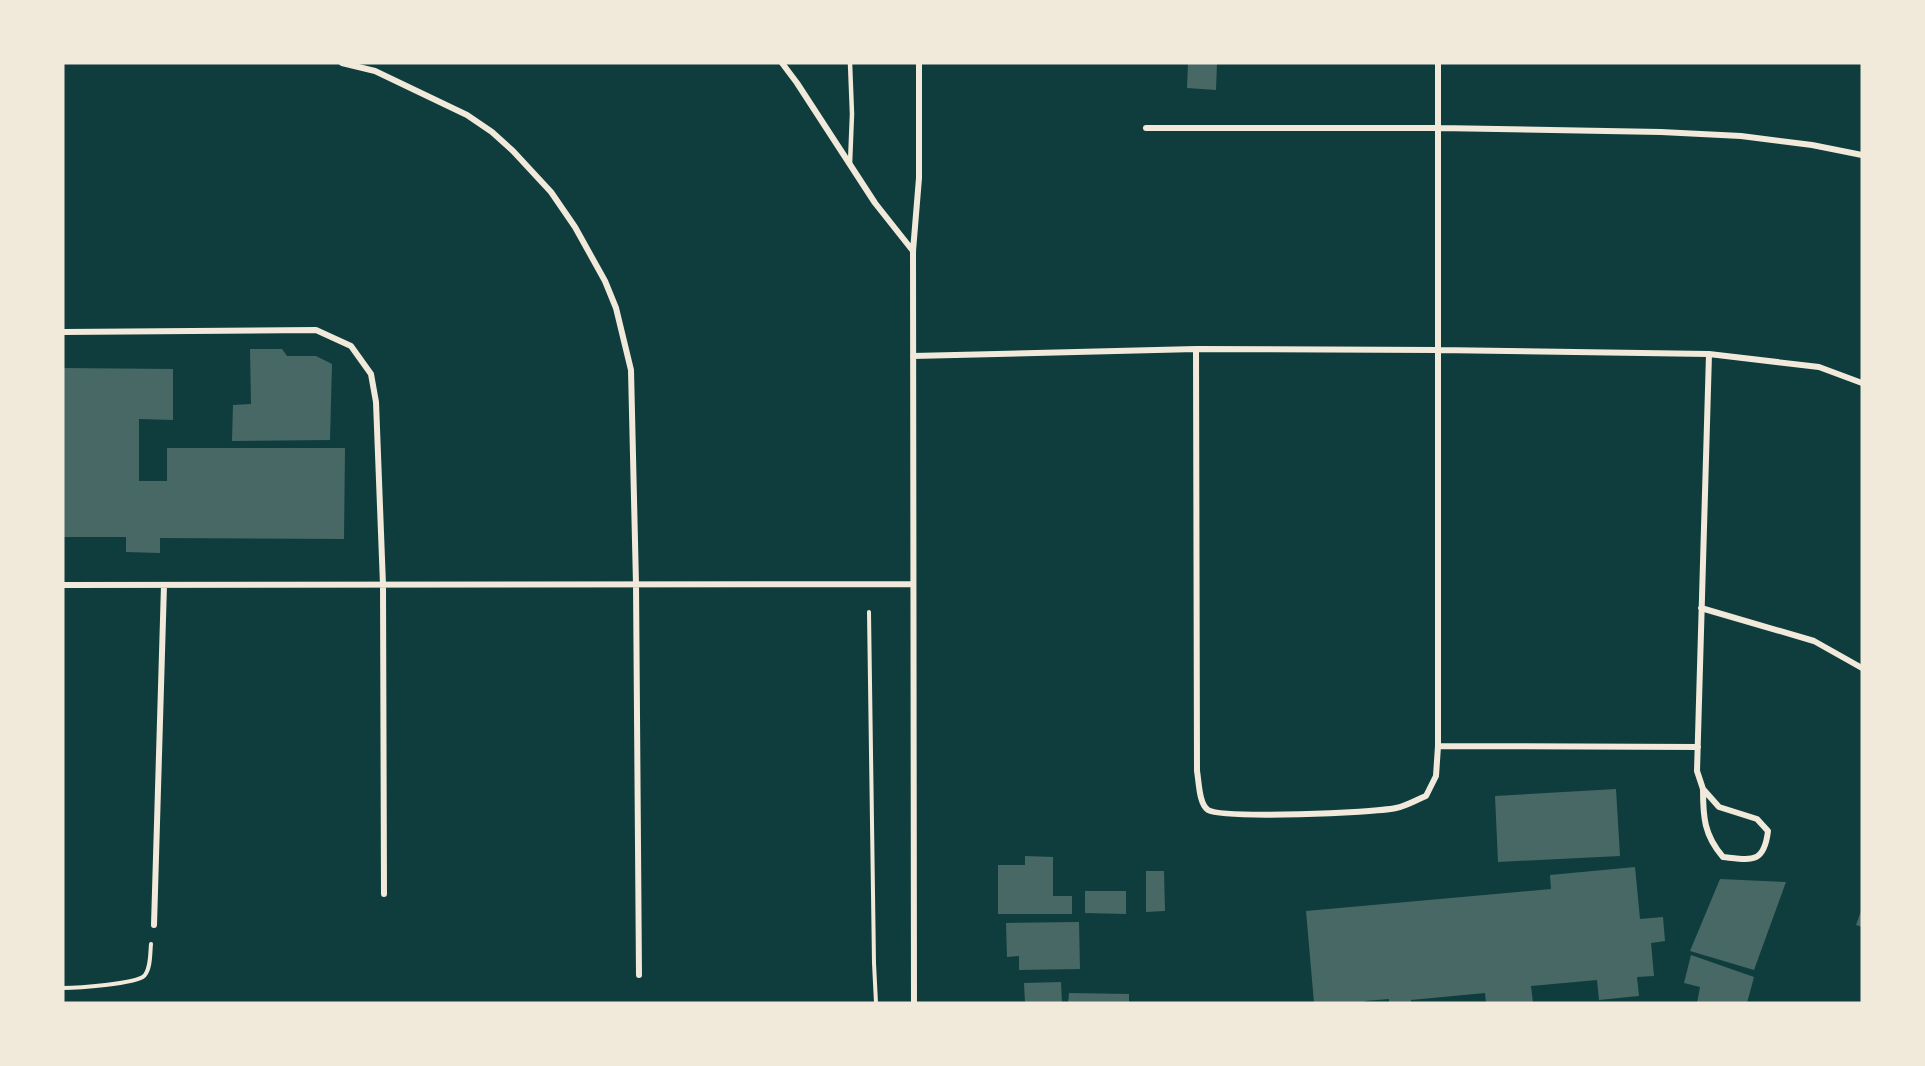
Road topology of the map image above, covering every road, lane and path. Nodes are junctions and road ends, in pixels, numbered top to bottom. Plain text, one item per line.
1 (342, 63) edge
2 (782, 63) edge
3 (850, 63) edge
4 (920, 63) edge
5 (1438, 63) edge
6 (1146, 128) dead end
7 (1438, 128) junction
8 (1862, 155) edge
9 (850, 164) junction
10 (913, 251) junction
11 (63, 332) edge
12 (1196, 349) junction
13 (1438, 350) junction
14 (1709, 354) junction
15 (913, 356) junction
16 (1862, 383) edge
17 (636, 584) junction
18 (913, 584) junction
19 (63, 585) edge
20 (164, 585) junction
21 (383, 585) junction
22 (1701, 608) junction
23 (869, 612) dead end
24 (1862, 668) edge
25 (1438, 746) junction
26 (1698, 747) junction
27 (1703, 789) junction
28 (384, 894) dead end
29 (154, 925) joint
30 (639, 975) dead end
31 (63, 988) edge
32 (876, 1003) edge
33 (914, 1003) edge

1 - 17 street
2 - 9 street
3 - 9 lane
4 - 10 street
5 - 7 street
6 - 7 street
7 - 8 street
7 - 13 street
9 - 10 street
10 - 15 street
11 - 21 street
12 - 13 street
12 - 15 street
12 - 25 street
13 - 14 street
13 - 25 street
14 - 16 street
14 - 22 street
15 - 18 street
17 - 18 street
17 - 21 street
17 - 30 street
18 - 33 street
19 - 20 street
20 - 21 street
20 - 29 street
21 - 28 street
22 - 24 street
22 - 26 street
23 - 32 path
25 - 26 street
26 - 27 street
27 - 27 street
29 - 31 path

